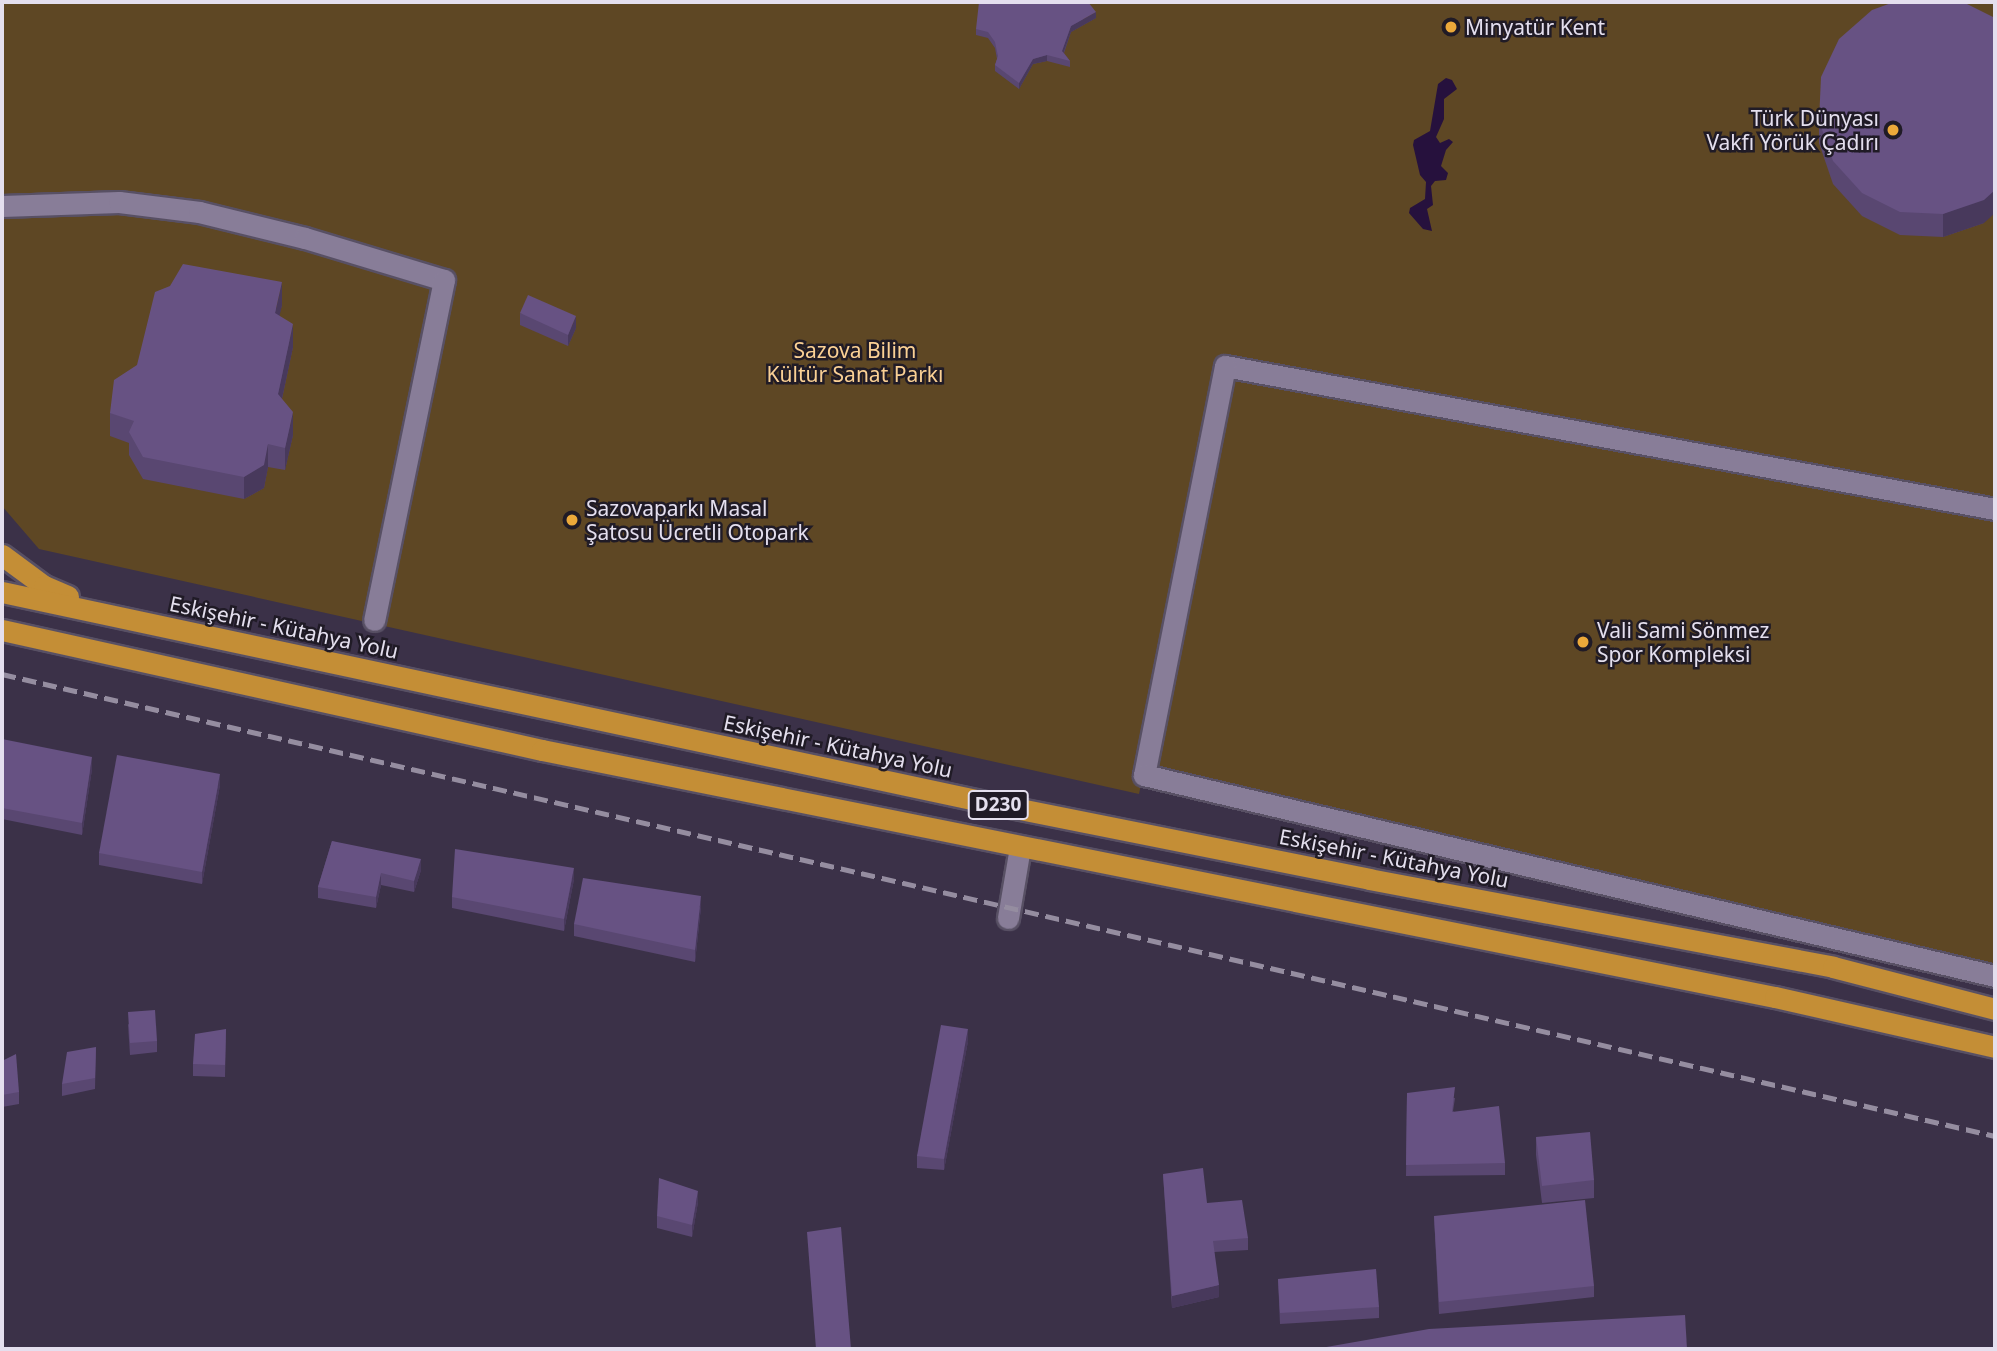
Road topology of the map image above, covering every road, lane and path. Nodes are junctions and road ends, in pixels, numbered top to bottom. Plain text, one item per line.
1 (2, 206) edge
2 (1995, 509) edge
3 (2, 555) edge
4 (2, 592) edge
5 (122, 617) junction
6 (374, 620) dead end
7 (2, 630) edge
8 (1020, 847) junction
9 (1008, 918) dead end
10 (1995, 976) edge
11 (1995, 1009) edge
12 (1995, 1047) edge

1 - 6 street
2 - 10 street
3 - 5 highway
4 - 5 highway, Eskişehir - Kütahya Yolu / D230
5 - 11 highway, Eskişehir - Kütahya Yolu / D230
7 - 8 highway, D230
8 - 9 street
8 - 12 highway, D230

